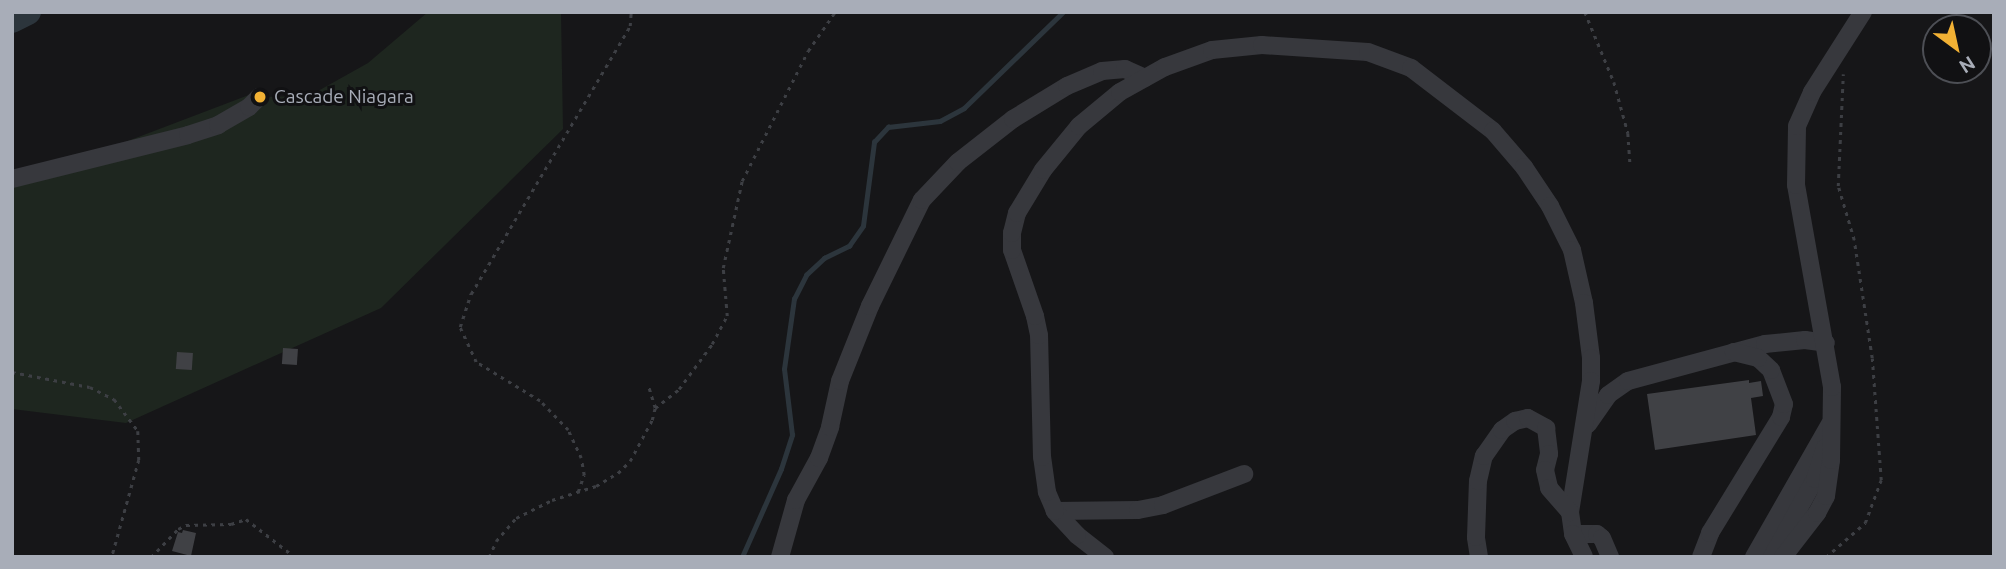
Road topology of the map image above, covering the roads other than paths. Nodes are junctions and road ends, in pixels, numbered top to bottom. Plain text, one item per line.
1 (1863, 12) edge
2 (1145, 78) junction
3 (259, 97) dead end
4 (12, 179) edge
5 (1826, 343) junction
6 (1731, 351) junction
7 (1831, 421) junction
8 (1583, 433) junction
9 (1244, 474) dead end
10 (1055, 512) junction
11 (1570, 512) junction
12 (1573, 534) junction
13 (780, 557) edge
14 (1105, 557) edge
15 (1479, 557) edge
16 (1584, 557) edge
17 (1610, 557) edge
18 (1701, 557) edge
19 (1754, 557) edge
20 (1772, 557) edge
21 (1783, 557) edge

1 - 5 street
2 - 8 street
2 - 10 street
2 - 13 street
3 - 4 street
5 - 6 street
5 - 7 street
6 - 8 street
6 - 18 street
7 - 19 street
7 - 20 street
7 - 21 street
8 - 11 street
9 - 10 street
10 - 14 street
11 - 12 street
11 - 15 street
12 - 16 street
12 - 17 street

